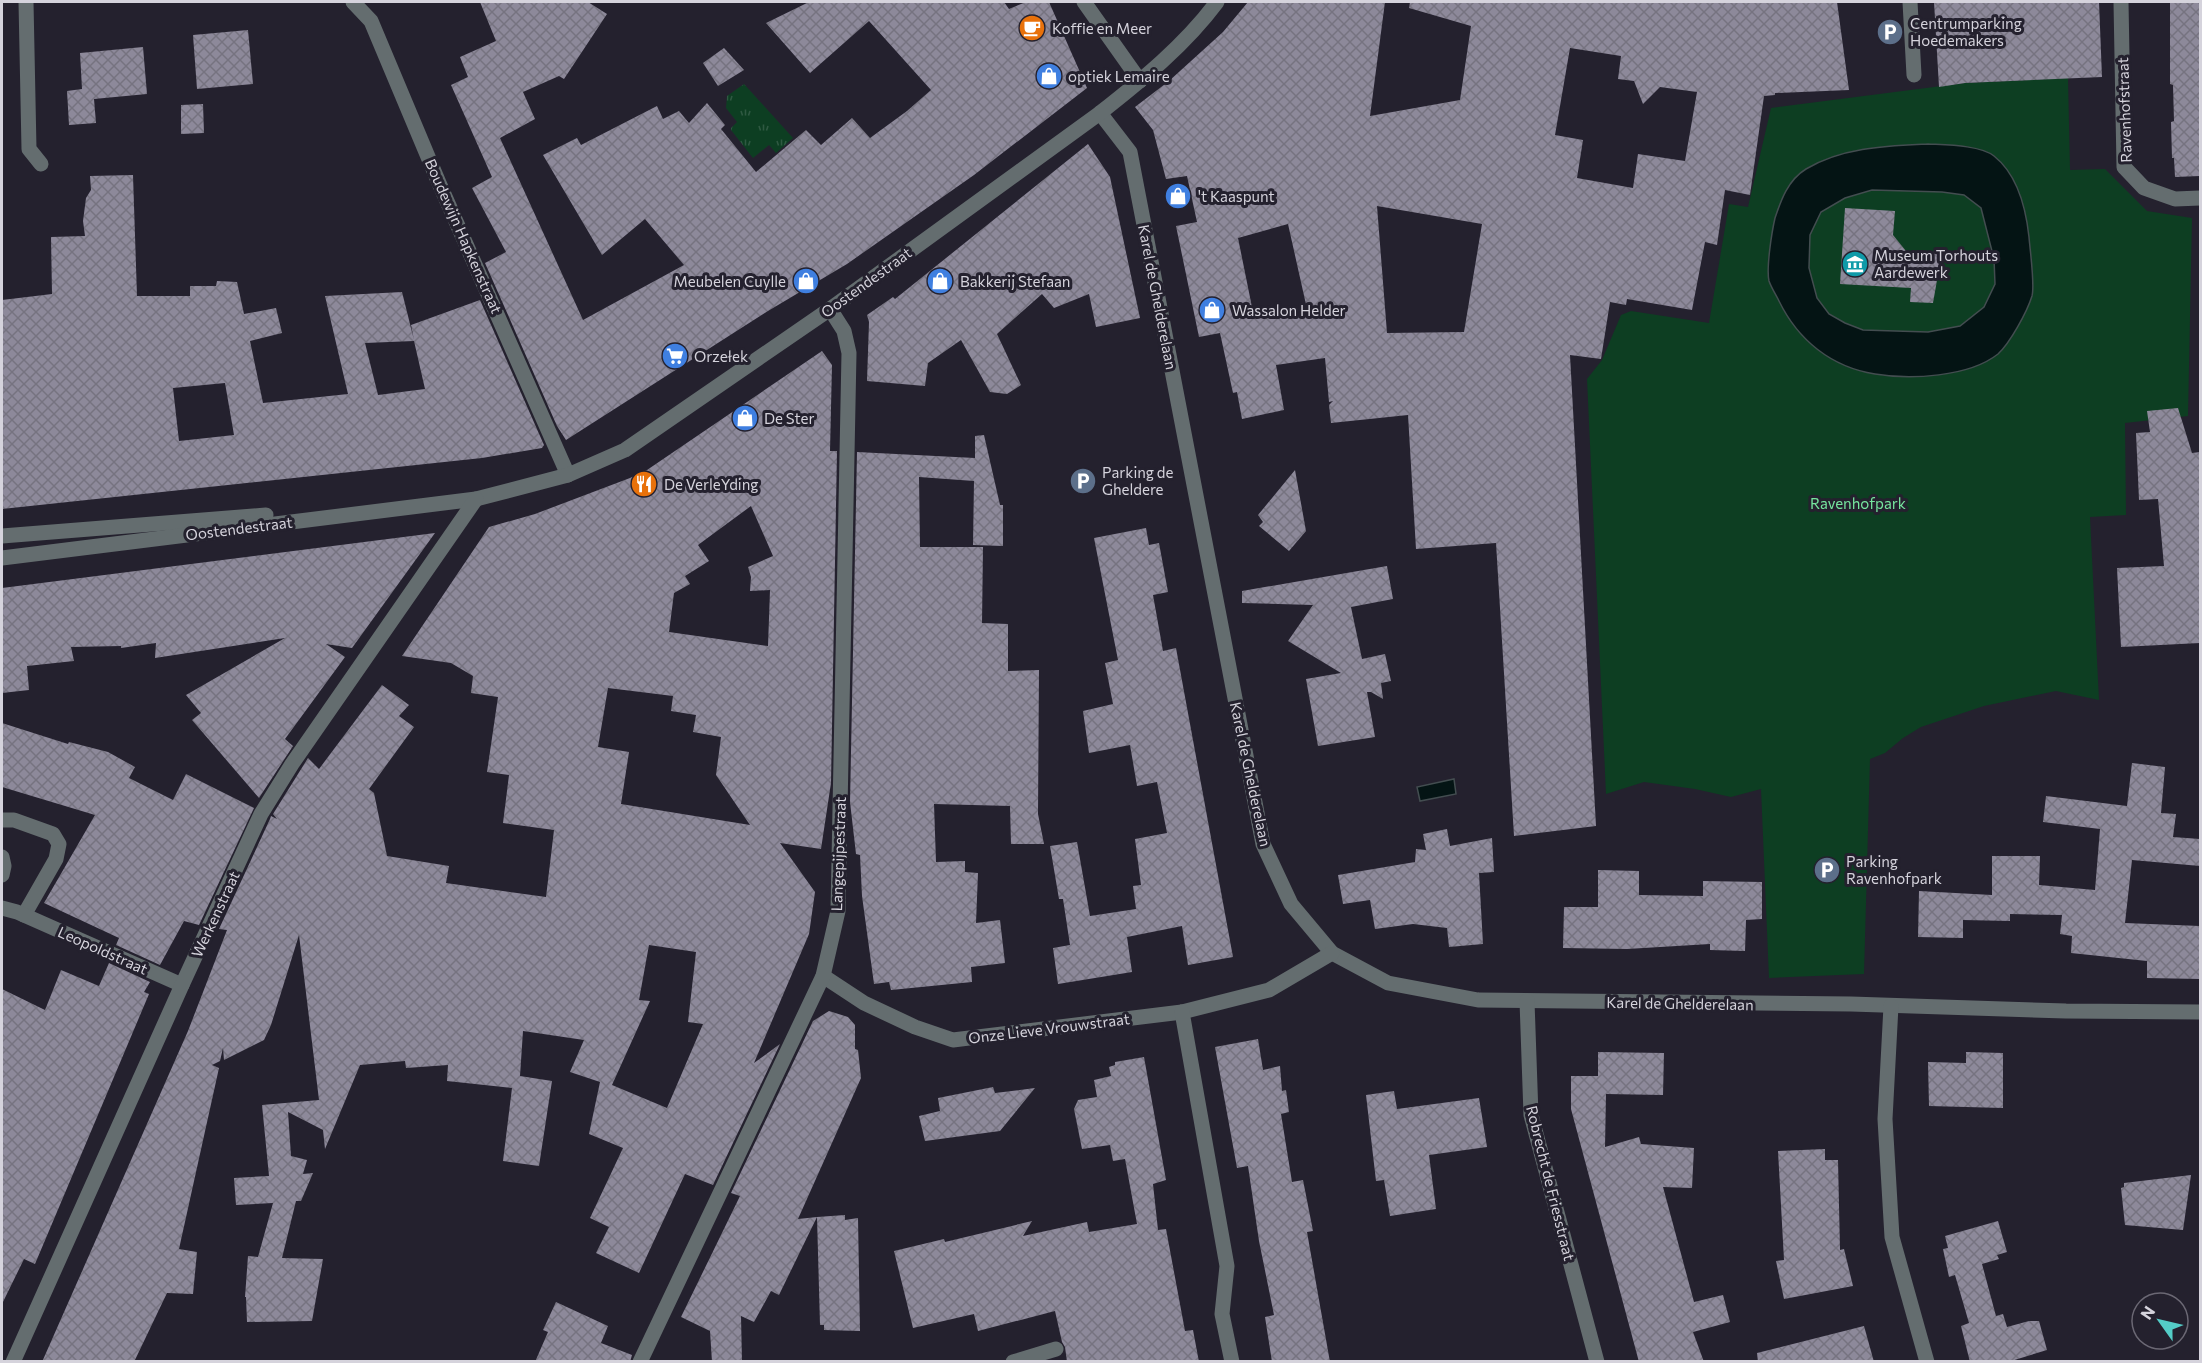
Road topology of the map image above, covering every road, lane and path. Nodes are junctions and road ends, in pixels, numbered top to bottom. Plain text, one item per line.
1 (26, 2) edge
2 (353, 2) edge
3 (1084, 2) edge
4 (1217, 2) edge
5 (1911, 2) edge
6 (2121, 2) edge
7 (1914, 75) dead end
8 (1140, 81) junction
9 (1100, 113) junction
10 (41, 164) dead end
11 (2200, 198) edge
12 (830, 309) junction
13 (568, 475) junction
14 (476, 499) junction
15 (2, 536) edge
16 (2, 558) edge
17 (2, 820) edge
18 (2, 857) edge
19 (2, 875) edge
20 (2, 908) edge
21 (24, 915) junction
22 (1332, 953) junction
23 (823, 976) junction
24 (182, 985) junction
25 (1527, 1001) junction
26 (1891, 1006) junction
27 (1182, 1012) junction
28 (2200, 1012) edge
29 (1056, 1349) dead end
30 (13, 1362) edge
31 (640, 1362) edge
32 (1013, 1362) edge
33 (1232, 1362) edge
34 (1597, 1362) edge
35 (1927, 1362) edge

1 - 10 street
2 - 13 street, Boudewijn Hapkenstraat
3 - 8 street
4 - 8 street, Oostendestraat
5 - 7 street
6 - 11 street, Ravenhofstraat
8 - 9 street, Oostendestraat
9 - 12 street, Oostendestraat
9 - 22 street, Karel de Ghelderelaan
12 - 13 street, Oostendestraat
12 - 23 street, Langepijpestraat
13 - 14 street, Oostendestraat
14 - 15 street, Oostendestraat
14 - 16 street, Oostendestraat
14 - 24 street, Werkenstraat
17 - 21 street
18 - 19 street
20 - 21 street, Leopoldstraat
21 - 24 street, Leopoldstraat
22 - 25 street, Karel de Ghelderelaan
22 - 27 street, Onze Lieve Vrouwstraat
23 - 27 street, Onze Lieve Vrouwstraat
23 - 31 street, Langepijpestraat
24 - 30 street, Werkenstraat
25 - 26 street, Karel de Ghelderelaan
25 - 34 street, Robrecht de Friesstraat
26 - 28 street, Karel de Ghelderelaan
26 - 35 street
27 - 33 street
29 - 32 street

